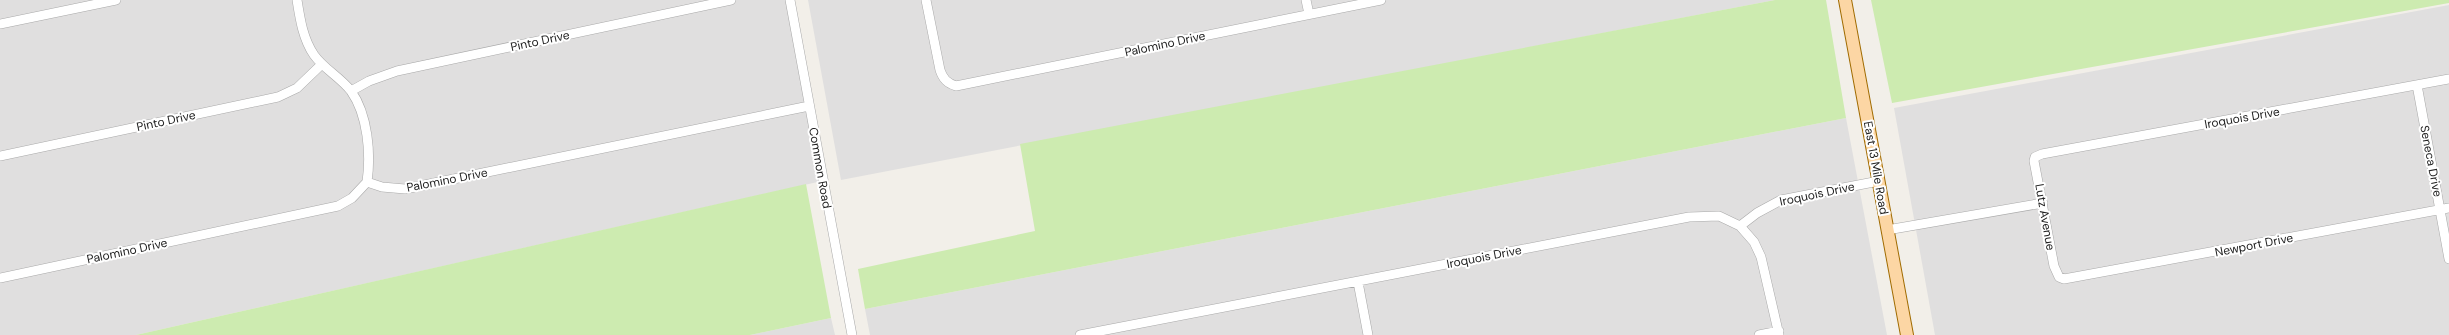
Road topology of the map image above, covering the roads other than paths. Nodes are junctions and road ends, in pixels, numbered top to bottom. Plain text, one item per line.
1 (116, 0) edge
2 (296, 0) edge
3 (731, 0) edge
4 (790, 0) edge
5 (926, 0) edge
6 (1306, 0) edge
7 (1381, 0) edge
8 (1845, 0) edge
9 (1309, 14) junction
10 (0, 24) edge
11 (322, 64) junction
12 (2449, 79) edge
13 (2417, 85) junction
14 (351, 92) junction
15 (809, 106) junction
16 (0, 156) edge
17 (2035, 156) joint
18 (1879, 181) junction
19 (367, 182) junction
20 (2043, 203) junction
21 (2445, 209) edge
22 (1740, 226) junction
23 (1888, 230) junction
24 (2449, 260) edge
25 (2059, 277) joint
26 (0, 278) edge
27 (1358, 282) junction
28 (1779, 333) edge
29 (852, 335) edge
30 (1080, 335) edge
31 (1368, 335) edge
32 (1759, 335) edge
33 (1907, 335) edge

1 - 10 street
2 - 11 street
3 - 14 street, Pinto Drive
4 - 15 street, Common Road
5 - 9 street, Palomino Drive
6 - 9 street
7 - 9 street, Palomino Drive
8 - 18 main road, East 13 Mile Road
11 - 14 street
11 - 16 street, Pinto Drive
12 - 13 street, Iroquois Drive
13 - 17 street, Iroquois Drive
13 - 21 street, Seneca Drive
14 - 19 street
15 - 19 street, Palomino Drive
15 - 29 street, Common Road
17 - 20 street, Lutz Avenue
18 - 22 street, Iroquois Drive
18 - 23 main road, East 13 Mile Road
19 - 26 street, Palomino Drive
20 - 23 street
20 - 25 street, Lutz Avenue
21 - 24 street, Seneca Drive
21 - 25 street, Newport Drive
22 - 27 street, Iroquois Drive
22 - 28 street
23 - 33 main road, East 13 Mile Road
27 - 30 street, Iroquois Drive
27 - 31 street
28 - 32 street

